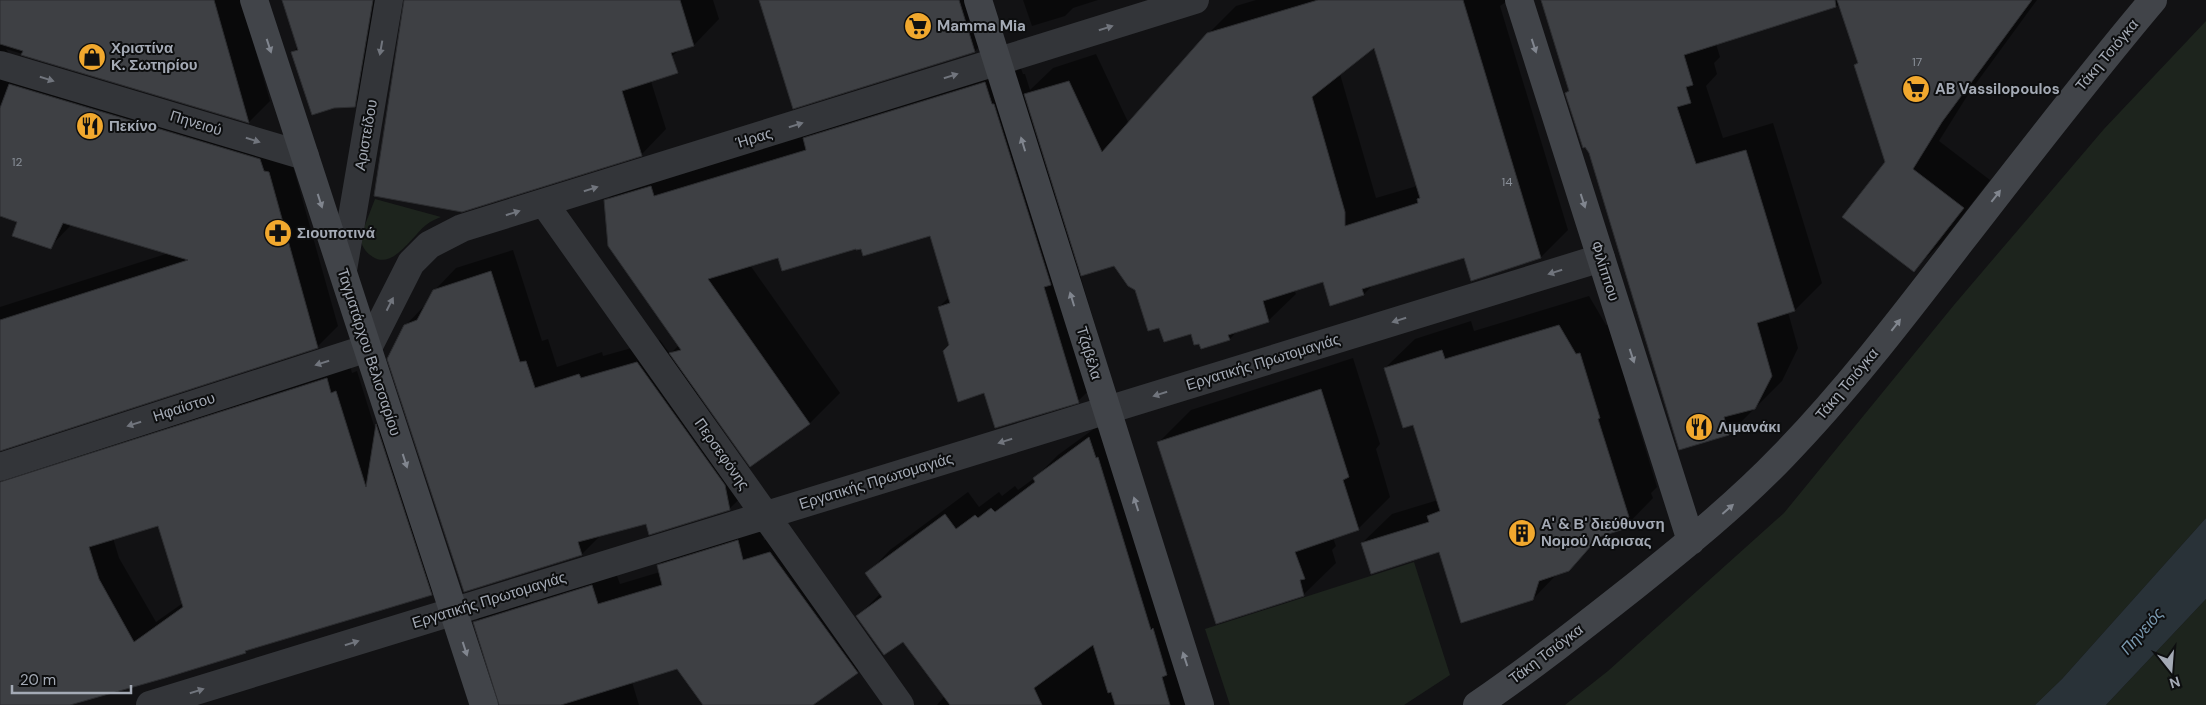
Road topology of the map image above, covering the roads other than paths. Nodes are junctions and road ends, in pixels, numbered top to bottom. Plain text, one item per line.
1 (254, 0) edge
2 (389, 0) edge
3 (978, 0) edge
4 (1195, 0) edge
5 (1519, 0) edge
6 (2152, 0) edge
7 (997, 62) junction
8 (0, 65) edge
9 (305, 156) junction
10 (544, 203) junction
11 (1601, 258) junction
12 (343, 270) junction
13 (368, 348) junction
14 (1107, 410) junction
15 (0, 467) edge
16 (766, 515) junction
17 (1691, 541) junction
18 (453, 611) junction
19 (150, 705) edge
20 (484, 705) edge
21 (900, 705) edge
22 (1200, 705) edge
23 (1477, 705) edge

1 -> 9 street, Ταγματάρχου Βελισσαρίου
2 -> 12 street, Αριστείδου
3 - 7 street, Τζαβέλα
7 -> 4 street, Ήρας
5 -> 11 street, Φιλίππου
17 -> 6 street, Τάκη Τσιόγκα
10 -> 7 street, Ήρας
14 -> 7 street, Τζαβέλα
8 -> 9 street, Πηνειού
9 -> 12 street, Ταγματάρχου Βελισσαρίου
13 -> 10 street, Ήρας
10 - 16 street, Περσεφόνης
11 -> 14 street, Εργατικής Πρωτομαγιάς
11 -> 17 street, Φιλίππου
12 - 13 street, Ταγματάρχου Βελισσαρίου
13 -> 15 street, Ηφαίστου
13 -> 18 street, Ταγματάρχου Βελισσαρίου
14 -> 16 street, Εργατικής Πρωτομαγιάς
22 -> 14 street, Τζαβέλα
16 - 18 street, Εργατικής Πρωτομαγιάς
16 - 21 street, Περσεφόνης
17 - 23 street, Τάκη Τσιόγκα
19 -> 18 street, Εργατικής Πρωτομαγιάς
18 -> 20 street, Ταγματάρχου Βελισσαρίου

